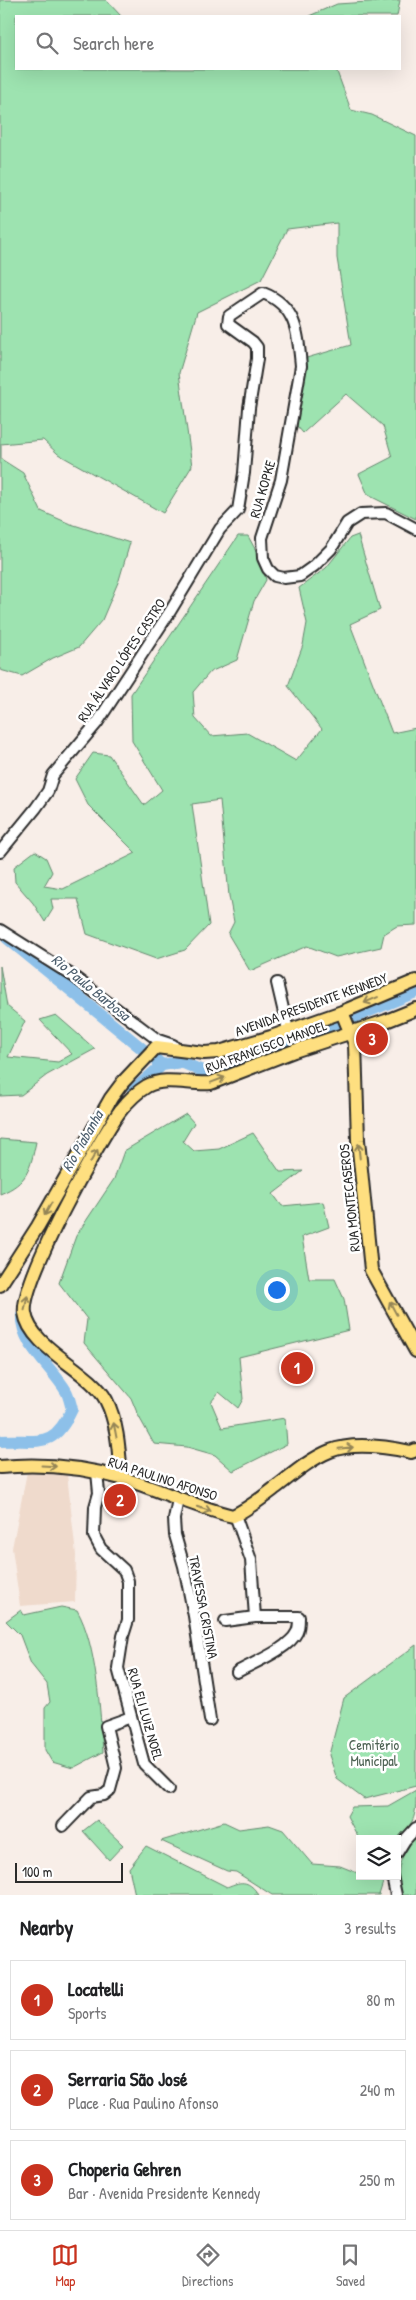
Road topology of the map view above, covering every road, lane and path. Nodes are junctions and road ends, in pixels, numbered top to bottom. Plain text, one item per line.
1 (227, 320) joint
2 (416, 529) edge
3 (0, 852) edge
4 (1, 928) edge
5 (416, 981) edge
6 (277, 982) dead end
7 (416, 1009) edge
8 (342, 1012) junction
9 (288, 1030) junction
10 (349, 1032) junction
11 (157, 1044) junction
12 (96, 1121) junction
13 (110, 1129) junction
14 (0, 1285) edge
15 (416, 1350) edge
16 (416, 1450) edge
17 (0, 1467) edge
18 (97, 1472) junction
19 (121, 1478) junction
20 (178, 1499) junction
21 (235, 1515) junction
22 (255, 1617) junction
23 (225, 1620) dead end
24 (237, 1672) dead end
25 (131, 1717) junction
26 (210, 1720) dead end
27 (169, 1789) dead end
28 (63, 1826) dead end
29 (416, 1828) edge
30 (401, 1846) edge
31 (393, 1880) edge
32 (396, 1895) edge

1 - 2 street, RUA KOPKE
1 - 3 street, RUA ÁLVARO LÓPES CASTRO
4 - 11 street
5 -> 8 main road, AVENIDA PRESIDENTE KENNEDY
6 - 9 street
7 - 10 main road
8 - 9 main road, AVENIDA PRESIDENTE KENNEDY
8 - 10 main road, RUA MONTECASEROS
9 - 11 main road, AVENIDA PRESIDENTE KENNEDY
13 -> 10 main road, RUA FRANCISCO MANOEL
15 -> 10 main road, RUA MONTECASEROS
11 - 12 main road
12 - 13 main road
12 -> 14 main road
19 -> 13 main road, RUA FRANCISCO MANOEL
21 -> 16 main road
17 -> 18 main road, RUA PAULINO AFONSO
18 - 19 main road, RUA PAULINO AFONSO
18 - 25 street, RUA ELI LUIZ NOEL
19 - 20 main road, RUA PAULINO AFONSO
20 -> 21 main road, RUA PAULINO AFONSO
20 - 26 street, TRAVESSA CRISTINA
21 - 22 street
22 - 23 street
22 - 24 street
25 - 27 street, RUA ELI LUIZ NOEL
25 - 28 street
29 - 30 street
31 - 32 street

